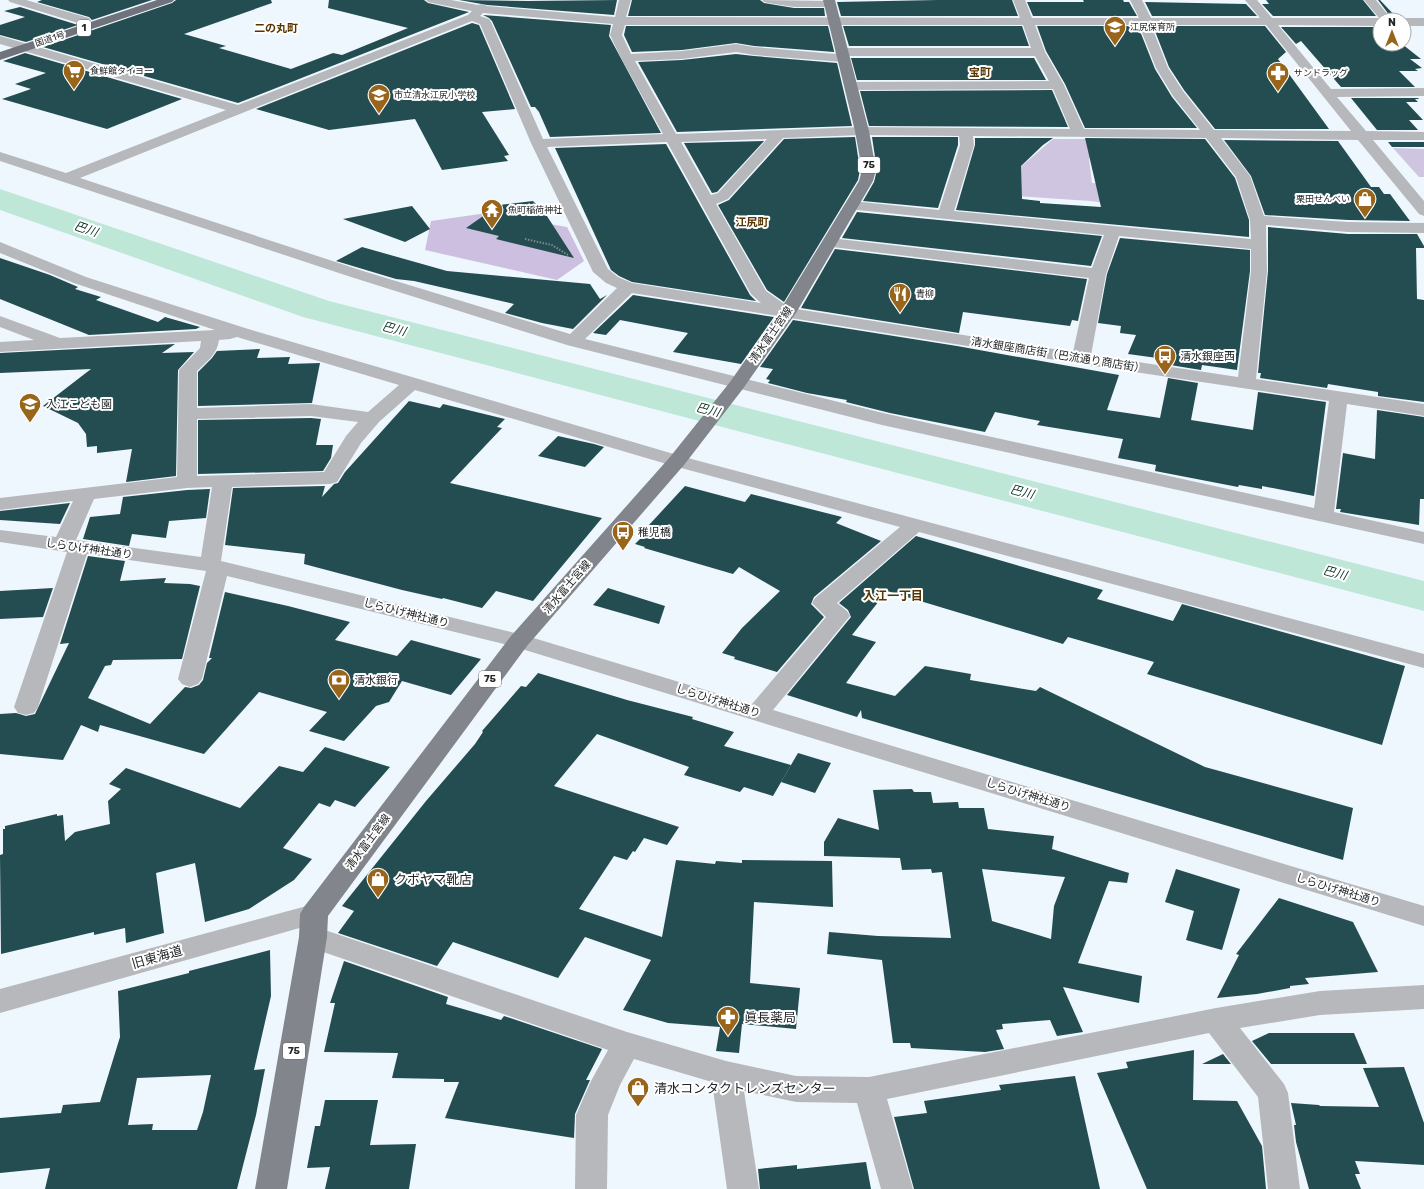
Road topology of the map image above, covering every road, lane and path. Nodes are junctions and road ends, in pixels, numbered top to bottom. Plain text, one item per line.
1 (14, 0) edge
2 (149, 0) edge
3 (168, 0) edge
4 (432, 0) edge
5 (625, 0) edge
6 (768, 0) edge
7 (1019, 0) edge
8 (1136, 0) edge
9 (1251, 0) edge
10 (1370, 0) edge
11 (829, 2) edge
12 (480, 9) edge
13 (1380, 12) edge
14 (85, 21) junction
15 (619, 21) junction
16 (834, 22) junction
17 (1028, 22) junction
18 (1146, 22) junction
19 (1269, 22) junction
20 (1372, 22) edge
21 (1412, 22) edge
22 (1424, 22) edge
23 (0, 40) edge
24 (20, 46) junction
25 (0, 49) edge
26 (1039, 52) junction
27 (842, 55) junction
28 (0, 56) edge
29 (628, 58) junction
30 (1058, 85) junction
31 (851, 86) junction
32 (1424, 92) edge
33 (1326, 93) junction
34 (238, 109) junction
35 (862, 131) junction
36 (966, 132) junction
37 (780, 133) junction
38 (1079, 133) junction
39 (1212, 135) junction
40 (1364, 136) junction
41 (1424, 136) edge
42 (671, 137) junction
43 (538, 143) junction
44 (0, 156) edge
45 (66, 178) junction
46 (708, 202) junction
47 (852, 206) junction
48 (1424, 211) edge
49 (946, 215) junction
50 (1258, 220) junction
51 (1424, 228) edge
52 (1113, 231) junction
53 (525, 240) dead end
54 (830, 243) junction
55 (1259, 245) junction
56 (0, 247) edge
57 (601, 272) junction
58 (1098, 274) junction
59 (628, 287) junction
60 (787, 313) junction
61 (0, 321) edge
62 (239, 332) junction
63 (211, 335) junction
64 (573, 341) junction
65 (62, 344) junction
66 (0, 347) edge
67 (1082, 359) junction
68 (412, 383) junction
69 (737, 384) junction
70 (1246, 384) junction
71 (1339, 398) junction
72 (1424, 410) edge
73 (187, 414) junction
74 (372, 418) junction
75 (679, 458) junction
76 (223, 481) junction
77 (187, 482) junction
78 (86, 493) junction
79 (0, 504) edge
80 (1323, 516) junction
81 (915, 525) junction
82 (0, 536) edge
83 (1424, 538) edge
84 (71, 546) junction
85 (214, 566) junction
86 (520, 641) junction
87 (1424, 661) edge
88 (190, 679) dead end
89 (26, 707) dead end
90 (757, 713) junction
91 (1424, 916) edge
92 (314, 925) junction
93 (1424, 997) edge
94 (0, 1001) edge
95 (1216, 1020) junction
96 (627, 1044) junction
97 (726, 1074) junction
98 (869, 1090) junction
99 (271, 1189) edge
100 (591, 1189) edge
101 (743, 1189) edge
102 (897, 1189) edge
103 (1284, 1189) edge

1 - 14 street
2 - 14 highway, 国道1号 / 1
3 - 24 highway, 国道1号 / 1
4 - 12 street
5 - 15 street
6 - 11 street
7 - 17 street
8 - 18 street
9 - 19 street
10 - 13 street
11 - 16 main road, 清水富士宮線 / 75
12 - 15 street
12 - 34 street
12 - 43 street
14 - 24 highway, 国道1号 / 1
15 - 16 street
15 - 29 street
16 - 17 street
16 - 27 main road, 清水富士宮線 / 75
17 - 18 street
17 - 26 street
18 - 19 street
18 - 39 street
19 - 20 street
19 - 33 street
21 - 22 street
23 - 24 street
24 - 25 highway, 国道1号 / 1
24 - 28 highway, 国道1号 / 1
24 - 34 street
26 - 27 street
26 - 30 street
27 - 29 street
27 - 31 main road, 清水富士宮線 / 75
29 - 42 street
30 - 31 street
30 - 38 street
31 - 35 main road, 清水富士宮線 / 75
32 - 33 street
33 - 40 street
34 - 45 street
35 - 36 street
35 - 37 street
35 - 47 main road, 清水富士宮線 / 75
36 - 38 street
36 - 49 street
37 - 42 street
37 - 46 street
38 - 39 street
39 - 40 street
39 - 50 street
40 - 41 street
40 - 48 street
42 - 43 street
42 - 46 street
43 - 57 street
44 - 45 street
45 - 64 street
46 - 60 street
47 - 49 street
47 - 54 main road, 清水富士宮線 / 75
49 - 52 street
50 - 51 street
50 - 55 street
52 - 55 street
52 - 58 street
53 - 57 path
54 - 58 street
54 - 60 main road, 清水富士宮線 / 75
55 - 70 street
56 - 62 street
57 - 59 street, 清水銀座商店街（巴流通り商店街）
58 - 67 street
59 - 60 street, 清水銀座商店街（巴流通り商店街）
59 - 64 street
60 - 67 street, 清水銀座商店街（巴流通り商店街）
60 - 69 main road, 清水富士宮線 / 75
61 - 65 street
62 - 63 street
62 - 68 street
63 - 65 street
63 - 73 street
64 - 69 street
65 - 66 street
67 - 70 street, 清水銀座商店街（巴流通り商店街）
68 - 74 street
68 - 75 street
69 - 75 main road, 清水富士宮線 / 75
69 - 80 street
70 - 71 street, 清水銀座商店街（巴流通り商店街）
71 - 72 street, 清水銀座商店街（巴流通り商店街）
71 - 80 street
73 - 74 street
73 - 77 street
74 - 76 street
75 - 81 street
75 - 86 main road, 清水富士宮線 / 75
76 - 77 street
76 - 85 street
77 - 78 street
78 - 79 street
78 - 84 street
80 - 83 street
81 - 87 street
81 - 90 street
82 - 84 street, しらひげ神社通り
84 - 85 street, しらひげ神社通り
84 - 89 street
85 - 86 street, しらひげ神社通り
85 - 88 street
86 - 90 street, しらひげ神社通り
86 - 92 main road, 清水富士宮線 / 75
90 - 91 street, しらひげ神社通り
92 - 94 street, 旧東海道
92 - 96 street
92 - 99 main road, 清水富士宮線 / 75
93 - 95 street
95 - 98 street
95 - 103 street
96 - 97 street
96 - 100 street
97 - 98 street
97 - 101 street
98 - 102 street

